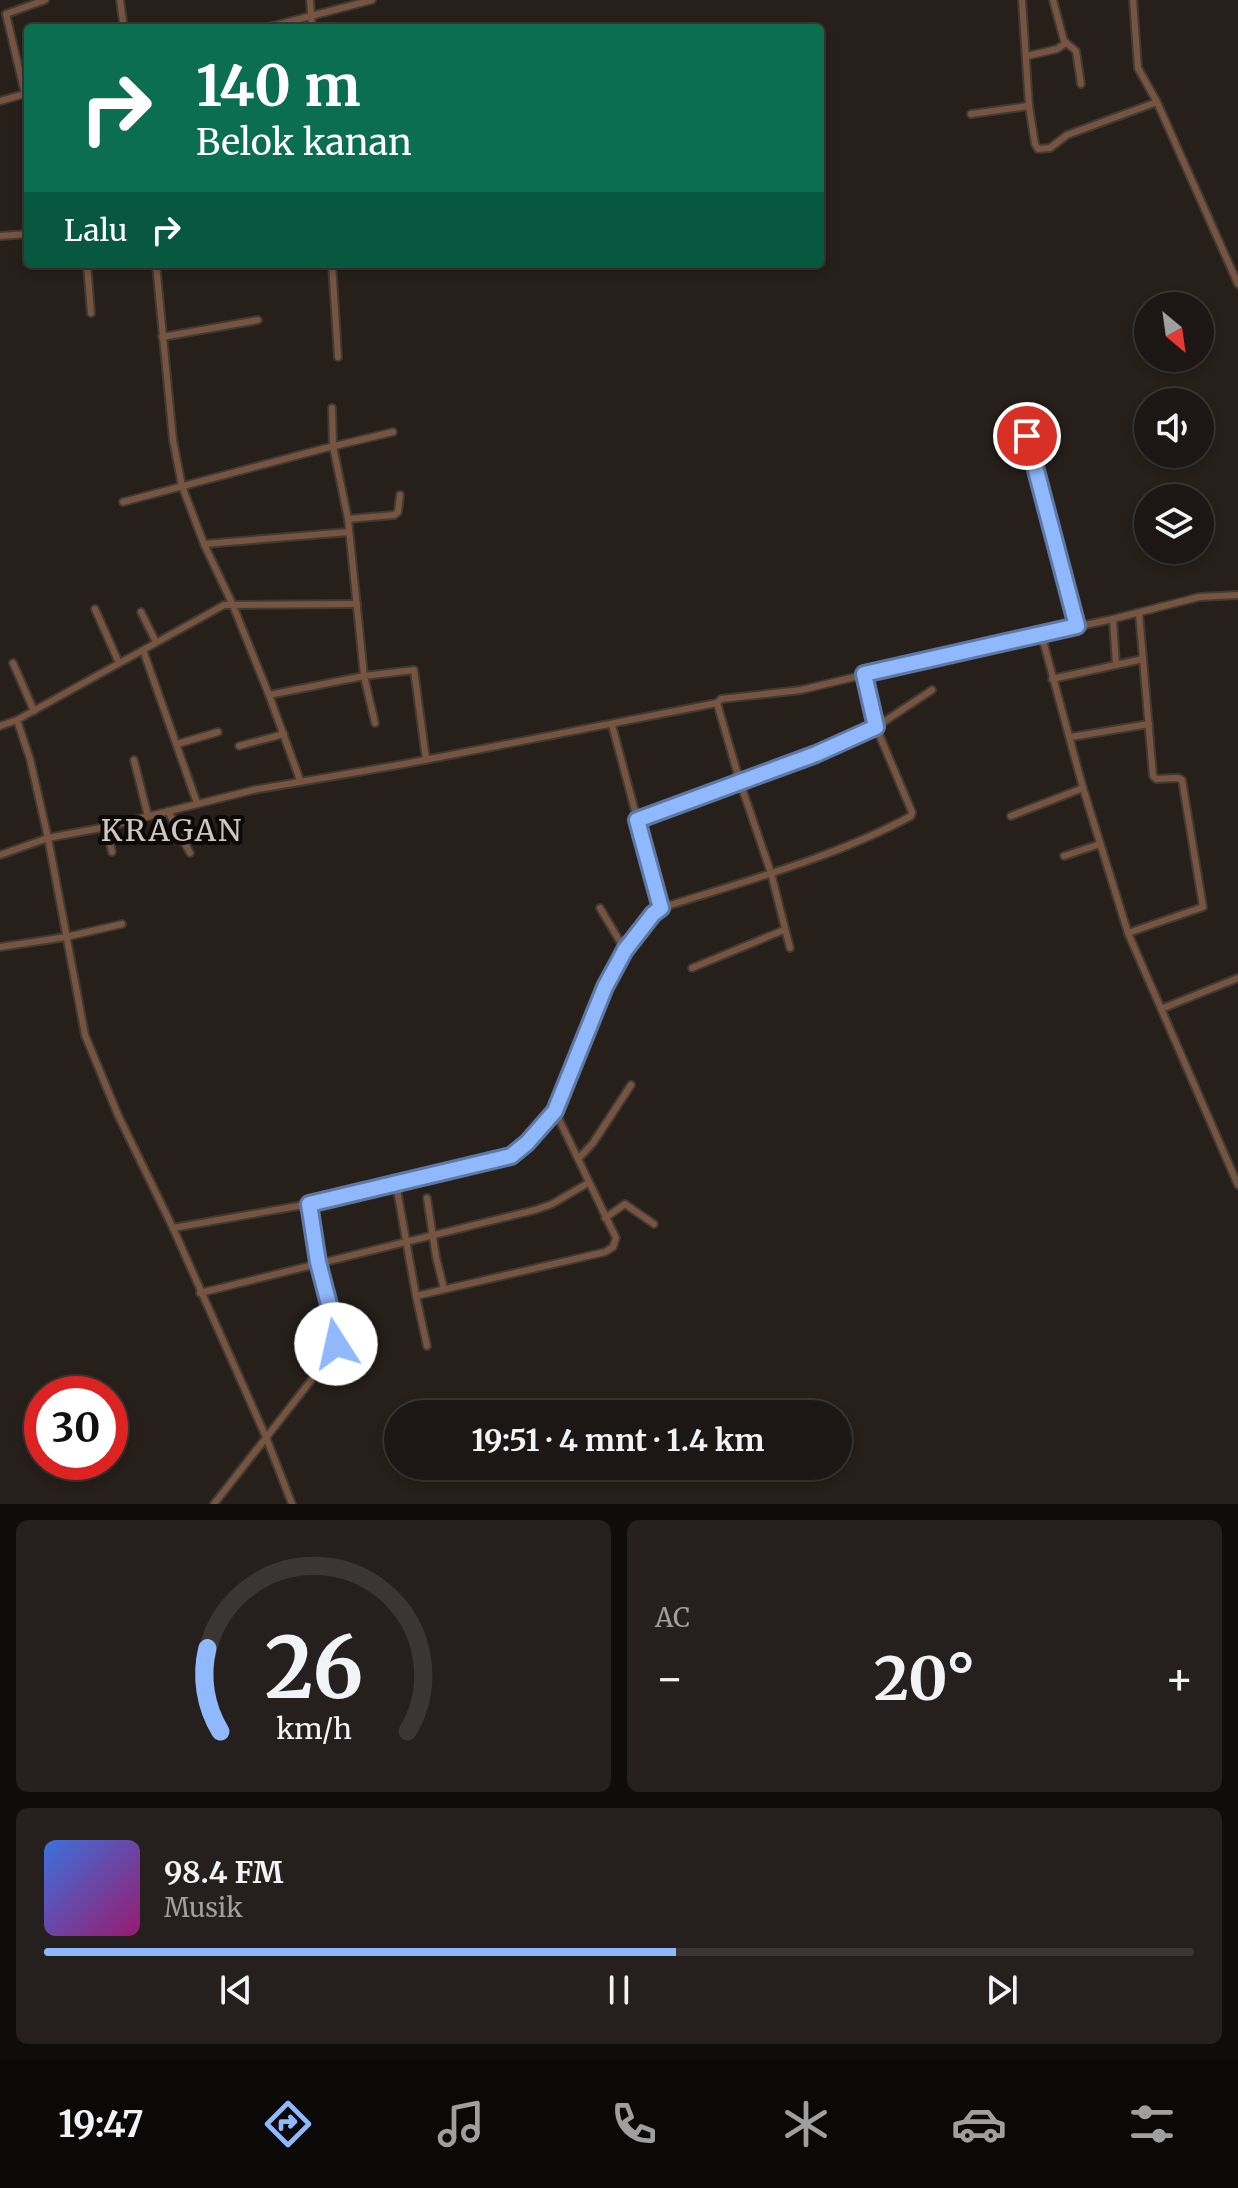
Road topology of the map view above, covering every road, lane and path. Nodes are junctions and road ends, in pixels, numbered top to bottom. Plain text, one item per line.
1 (45, 0) edge
2 (120, 0) edge
3 (310, 0) edge
4 (372, 0) edge
5 (1022, 0) edge
6 (1053, 0) edge
7 (1133, 0) edge
8 (312, 16) junction
9 (3, 19) edge
10 (123, 24) edge
11 (281, 24) edge
12 (312, 24) edge
13 (1066, 43) junction
14 (1027, 56) junction
15 (1081, 84) dead end
16 (24, 85) edge
17 (24, 95) edge
18 (0, 101) edge
19 (1157, 102) junction
20 (1029, 106) junction
21 (971, 114) dead end
22 (24, 234) edge
23 (0, 236) edge
24 (87, 268) edge
25 (156, 268) edge
26 (332, 268) edge
27 (1238, 284) edge
28 (91, 313) dead end
29 (258, 320) dead end
30 (162, 337) junction
31 (338, 357) dead end
32 (332, 408) dead end
33 (1021, 413) dead end
34 (393, 432) dead end
35 (333, 446) junction
36 (182, 486) junction
37 (400, 495) dead end
38 (123, 502) dead end
39 (348, 519) junction
40 (349, 532) junction
41 (204, 544) junction
42 (1238, 595) edge
43 (232, 603) junction
44 (357, 604) junction
45 (95, 609) dead end
46 (141, 612) dead end
47 (1139, 613) junction
48 (1113, 619) junction
49 (1077, 626) junction
50 (1041, 633) junction
51 (156, 642) junction
52 (143, 650) junction
53 (1143, 659) junction
54 (13, 663) dead end
55 (119, 663) junction
56 (1116, 665) junction
57 (864, 674) junction
58 (364, 676) junction
59 (1052, 679) junction
60 (932, 690) dead end
61 (269, 695) junction
62 (717, 703) junction
63 (34, 711) junction
64 (17, 720) junction
65 (375, 723) dead end
66 (1149, 724) junction
67 (612, 725) junction
68 (0, 726) edge
69 (876, 727) junction
70 (218, 732) dead end
71 (284, 734) junction
72 (1071, 737) junction
73 (177, 744) junction
74 (239, 746) dead end
75 (426, 759) junction
76 (134, 760) dead end
77 (300, 780) junction
78 (740, 782) junction
79 (1083, 788) junction
80 (197, 803) junction
81 (168, 811) junction
82 (148, 816) junction
83 (1011, 816) dead end
84 (637, 820) junction
85 (106, 827) junction
86 (48, 838) junction
87 (1100, 844) junction
88 (112, 852) dead end
89 (190, 853) dead end
90 (0, 855) edge
91 (1064, 856) dead end
92 (771, 873) junction
93 (600, 908) dead end
94 (661, 908) junction
95 (122, 924) dead end
96 (784, 930) junction
97 (1128, 933) junction
98 (66, 937) junction
99 (0, 947) edge
100 (790, 948) dead end
101 (625, 950) junction
102 (692, 968) dead end
103 (1238, 978) edge
104 (1161, 1009) junction
105 (631, 1085) dead end
106 (555, 1111) junction
107 (578, 1159) junction
108 (1237, 1180) edge
109 (588, 1183) junction
110 (396, 1184) junction
111 (427, 1198) dead end
112 (309, 1204) junction
113 (605, 1218) junction
114 (654, 1224) dead end
115 (173, 1228) junction
116 (432, 1235) junction
117 (407, 1242) junction
118 (318, 1262) junction
119 (444, 1289) junction
120 (200, 1293) junction
121 (416, 1296) junction
122 (427, 1346) dead end
123 (266, 1437) junction
124 (214, 1504) edge
125 (292, 1504) edge

1 - 9 street
2 - 10 street
3 - 8 street
4 - 8 street
5 - 14 street
6 - 13 street
7 - 19 street
8 - 11 street
8 - 12 street
9 - 16 street
13 - 14 street
13 - 15 street
14 - 20 street
17 - 18 street
19 - 20 street
19 - 27 street
20 - 21 street
22 - 23 street
24 - 28 street
25 - 30 street
26 - 31 street
29 - 30 street
30 - 36 street
32 - 35 street
33 - 49 street
34 - 35 street
35 - 36 street
35 - 39 street
36 - 38 street
36 - 41 street
37 - 39 street
39 - 40 street
40 - 41 street
40 - 44 street
41 - 43 street
42 - 47 street
43 - 44 street
43 - 51 street
43 - 61 street
44 - 58 street
45 - 55 street
46 - 51 street
47 - 48 street
47 - 53 street
48 - 49 street
48 - 56 street
49 - 50 street
50 - 57 street
50 - 59 street
51 - 52 street
52 - 55 street
52 - 73 street
53 - 56 street
53 - 66 street
54 - 63 street
55 - 63 street
56 - 59 street
57 - 62 street
57 - 69 street
58 - 61 street
58 - 65 street
58 - 75 street
59 - 72 street
60 - 69 street
61 - 71 street
62 - 67 street
62 - 78 street
63 - 64 street
64 - 68 street
64 - 86 street
66 - 72 street
66 - 97 street
67 - 75 street
67 - 84 street
69 - 78 street
69 - 92 street
70 - 73 street
71 - 74 street
71 - 77 street
72 - 79 street
73 - 80 street
75 - 77 street
76 - 82 street
77 - 80 street
78 - 84 street
78 - 92 street
79 - 83 street
79 - 87 street
80 - 81 street
81 - 82 street
81 - 89 street
82 - 85 street
84 - 94 street
85 - 86 street
85 - 88 street
86 - 90 street
86 - 98 street
87 - 91 street
87 - 97 street
92 - 94 street
92 - 96 street
93 - 101 street
94 - 101 street
95 - 98 street
96 - 100 street
96 - 102 street
97 - 104 street
98 - 99 street
98 - 115 street
101 - 106 street
103 - 104 street
104 - 108 street
105 - 107 street
106 - 107 street
106 - 110 street
107 - 109 street
109 - 113 street
109 - 116 street
110 - 112 street
110 - 117 street
111 - 116 street
112 - 115 street
112 - 118 street
113 - 114 street
113 - 119 street
115 - 120 street
116 - 117 street
116 - 119 street
117 - 118 street
117 - 121 street
118 - 120 street
118 - 123 street
119 - 121 street
120 - 123 street
121 - 122 street
123 - 124 street
123 - 125 street

